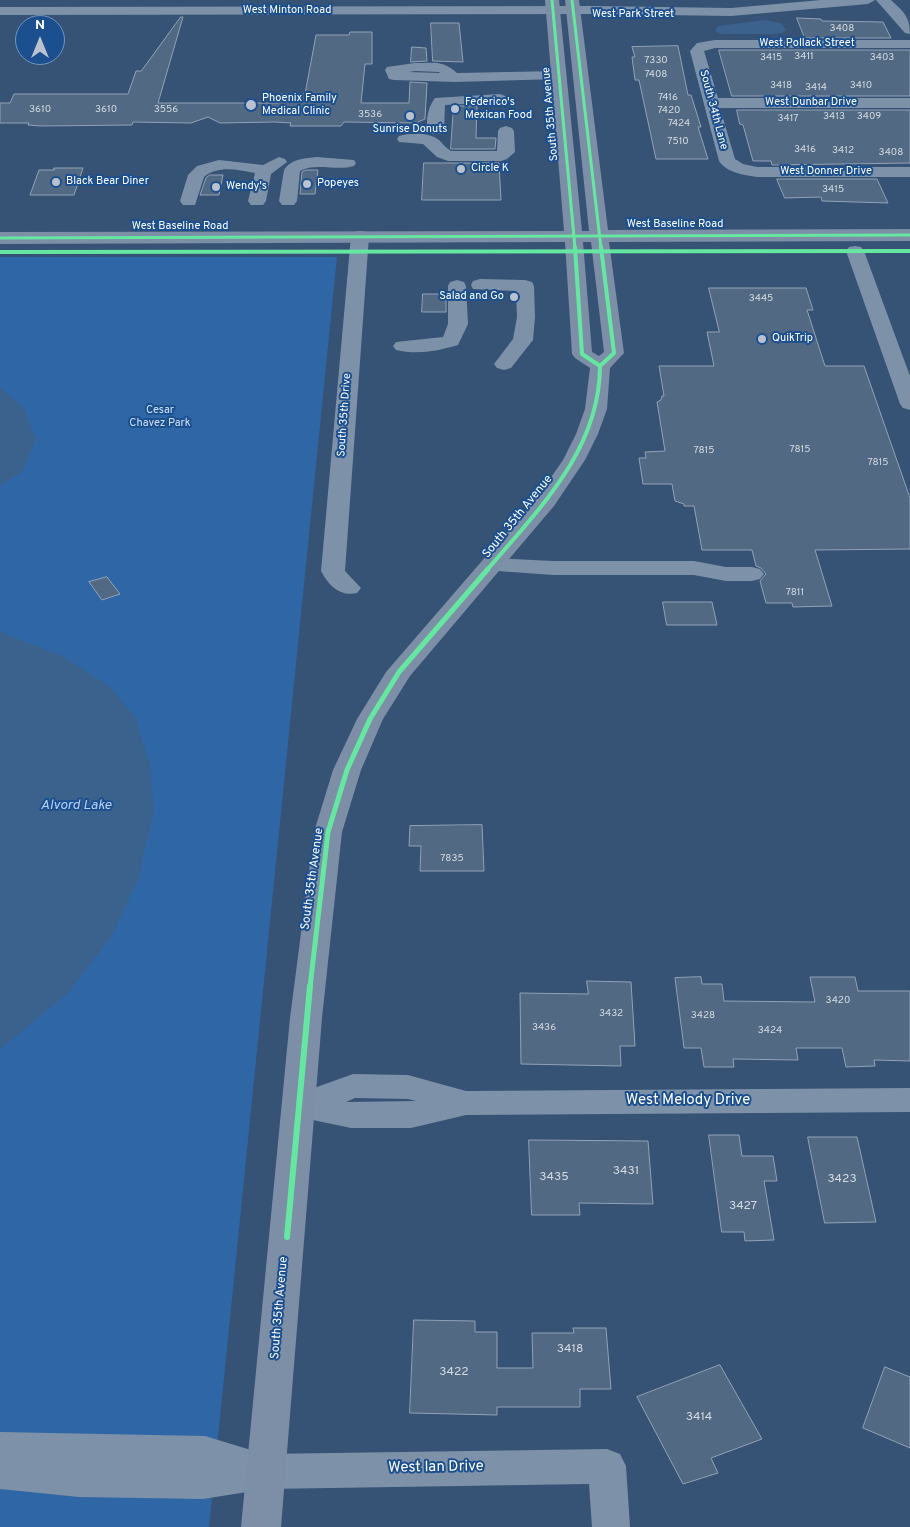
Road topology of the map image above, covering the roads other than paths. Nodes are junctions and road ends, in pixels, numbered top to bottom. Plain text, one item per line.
1 (868, 0) edge
2 (882, 0) edge
3 (552, 6) edge
4 (573, 6) edge
5 (688, 6) edge
6 (0, 11) edge
7 (910, 30) edge
8 (910, 44) edge
9 (704, 45) joint
10 (452, 77) dead end
11 (558, 82) junction
12 (582, 89) junction
13 (500, 99) dead end
14 (711, 104) junction
15 (910, 104) edge
16 (436, 131) dead end
17 (506, 131) dead end
18 (405, 140) dead end
19 (283, 157) dead end
20 (348, 163) dead end
21 (266, 170) junction
22 (742, 170) joint
23 (910, 172) edge
24 (189, 201) dead end
25 (257, 201) dead end
26 (288, 201) dead end
27 (910, 235) edge
28 (0, 238) edge
29 (910, 242) edge
30 (360, 243) junction
31 (575, 243) junction
32 (601, 243) junction
33 (143, 245) junction
34 (822, 251) junction
35 (855, 251) junction
36 (910, 251) edge
37 (0, 252) edge
38 (458, 286) dead end
39 (480, 286) dead end
40 (403, 346) dead end
41 (504, 364) dead end
42 (600, 366) junction
43 (910, 404) edge
44 (492, 565) junction
45 (752, 574) dead end
46 (350, 588) dead end
47 (910, 1100) edge
48 (300, 1106) junction
49 (0, 1449) edge
50 (0, 1471) edge
51 (266, 1471) junction
52 (261, 1527) edge
53 (611, 1527) edge

1 - 5 street, West Park Street
2 - 7 street
3 - 4 street, West Minton Road
3 - 6 street, West Minton Road
3 - 11 main road, South 35th Avenue
4 - 5 street, West Park Street
4 - 12 main road
8 - 9 street, West Pollack Street
9 - 14 street, South 34th Lane
10 - 11 street
11 - 12 main road
11 - 31 main road, South 35th Avenue
12 - 32 main road
13 - 16 street
14 - 15 street, West Dunbar Drive
14 - 22 street, South 34th Lane
17 - 18 street
19 - 21 street
20 - 26 street
21 - 24 street
21 - 25 street
22 - 23 street, West Donner Drive
27 - 32 main road, West Baseline Road
28 - 33 main road, West Baseline Road
29 - 34 main road
30 - 31 main road, West Baseline Road
30 - 31 main road, West Baseline Road
30 - 33 main road, West Baseline Road
30 - 46 street, South 35th Drive
31 - 32 main road, West Baseline Road
31 - 42 main road, South 35th Avenue
32 - 34 main road, West Baseline Road
32 - 42 main road
33 - 37 main road, West Baseline Road
34 - 35 main road, West Baseline Road
35 - 36 main road, West Baseline Road
35 - 43 street
38 - 40 street
39 - 41 street
42 - 44 main road, South 35th Avenue
44 - 45 street
44 - 48 main road, South 35th Avenue
47 - 48 street, West Melody Drive
48 - 51 main road, South 35th Avenue
49 - 51 street
50 - 51 street
51 - 52 main road, South 35th Avenue
51 - 53 street, West Ian Drive

